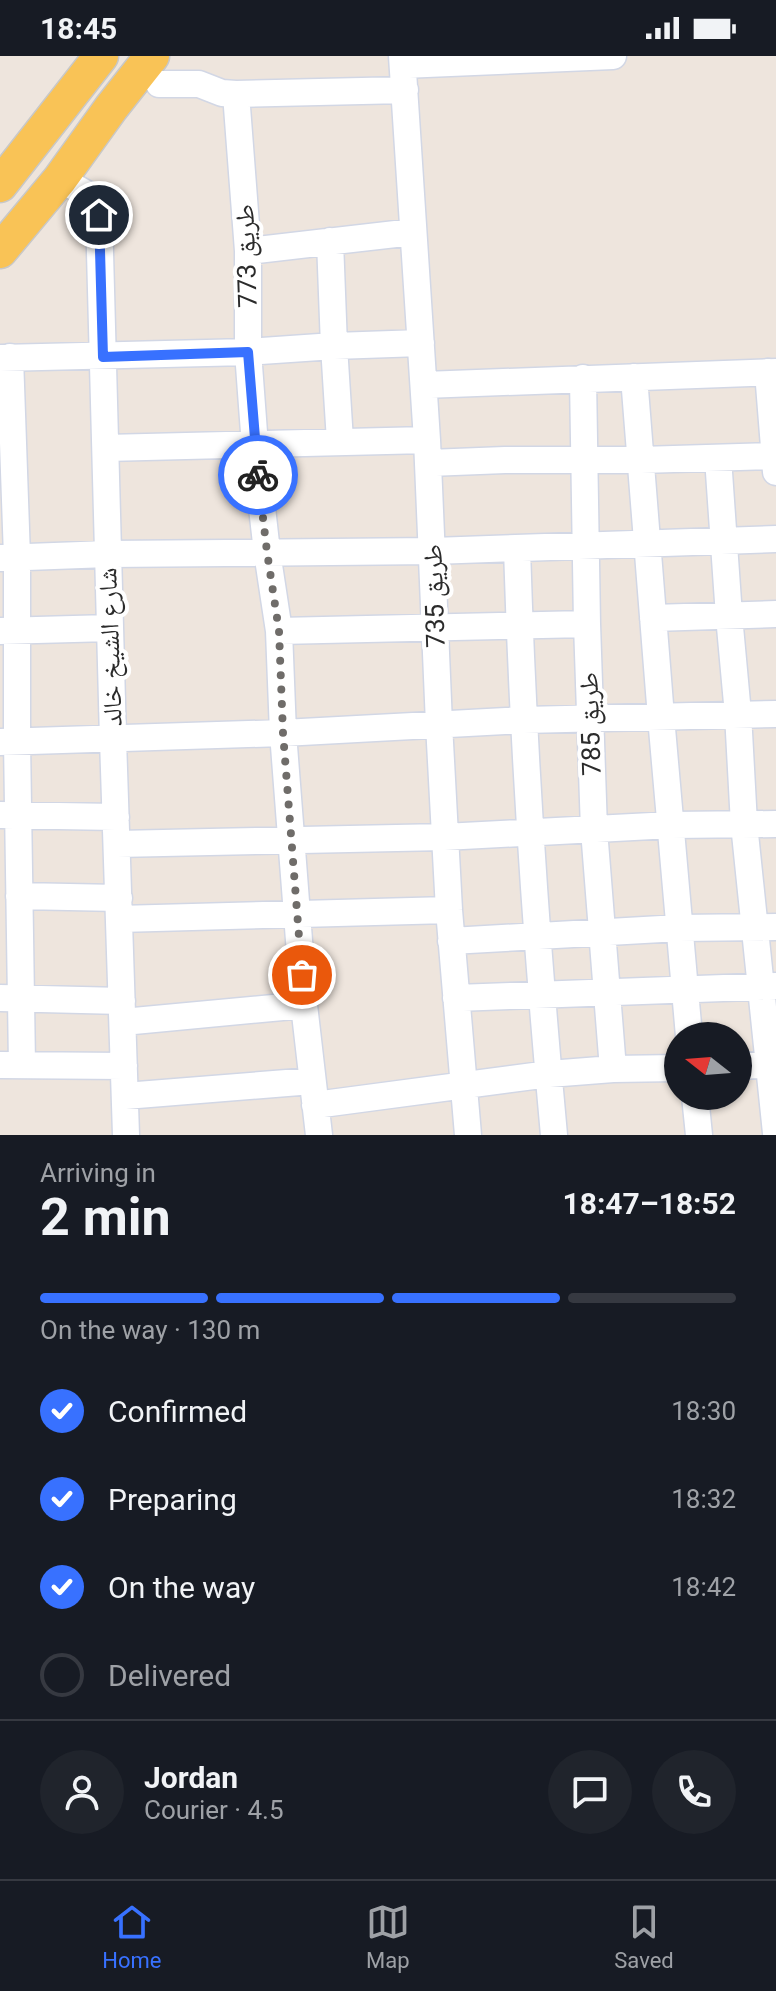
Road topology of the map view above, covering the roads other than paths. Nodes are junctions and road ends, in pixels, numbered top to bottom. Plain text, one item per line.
1 (101, 56) edge
2 (577, 56) edge
3 (613, 56) edge
4 (156, 70) edge
5 (403, 70) edge
6 (236, 94) junction
7 (60, 179) junction
8 (0, 185) edge
9 (413, 232) junction
10 (330, 241) junction
11 (0, 251) edge
12 (248, 251) junction
13 (421, 343) junction
14 (334, 346) junction
15 (248, 352) junction
16 (5, 357) edge
17 (103, 357) junction
18 (772, 372) edge
19 (634, 377) junction
20 (583, 378) junction
21 (424, 385) junction
22 (340, 441) junction
23 (255, 446) junction
24 (106, 448) junction
25 (428, 452) junction
26 (718, 458) junction
27 (584, 460) junction
28 (641, 460) junction
29 (775, 461) edge
30 (7, 476) edge
31 (776, 539) edge
32 (723, 540) junction
33 (586, 545) junction
34 (648, 545) junction
35 (517, 549) junction
36 (433, 551) junction
37 (267, 552) junction
38 (108, 554) junction
39 (8, 558) edge
40 (776, 614) edge
41 (729, 616) junction
42 (653, 618) junction
43 (587, 624) junction
44 (436, 626) junction
45 (520, 627) junction
46 (110, 628) junction
47 (8, 631) edge
48 (279, 631) junction
49 (738, 714) junction
50 (776, 714) edge
51 (661, 717) junction
52 (590, 719) junction
53 (524, 720) junction
54 (439, 724) junction
55 (283, 733) junction
56 (113, 739) junction
57 (8, 741) edge
58 (9, 816) edge
59 (116, 817) junction
60 (744, 824) junction
61 (776, 824) edge
62 (671, 825) junction
63 (594, 830) junction
64 (530, 833) junction
65 (444, 837) junction
66 (291, 840) junction
67 (117, 844) junction
68 (19, 896) junction
69 (119, 909) junction
70 (449, 910) junction
71 (297, 915) junction
72 (679, 928) junction
73 (766, 928) edge
74 (10, 929) edge
75 (603, 932) junction
76 (539, 935) junction
77 (451, 941) junction
78 (769, 986) edge
79 (685, 989) junction
80 (607, 991) junction
81 (543, 994) junction
82 (10, 998) edge
83 (456, 998) junction
84 (304, 1005) junction
85 (122, 1011) junction
86 (688, 1022) edge
87 (772, 1064) edge
88 (11, 1065) edge
89 (752, 1065) edge
90 (124, 1066) junction
91 (664, 1068) edge
92 (613, 1069) junction
93 (549, 1074) junction
94 (462, 1085) junction
95 (314, 1093) junction
96 (125, 1096) junction
97 (696, 1110) edge
98 (776, 1133) edge
99 (126, 1135) edge
100 (319, 1135) edge
101 (468, 1135) edge
102 (554, 1135) edge
103 (699, 1135) edge

1 - 8 main road
2 - 3 street
2 - 5 street
4 - 6 street
4 - 7 main road
5 - 6 street
5 - 9 street, طريق 735
6 - 12 street, طريق 773
7 - 11 main road
7 - 17 street, شارع الشيخ خالد
9 - 10 street
9 - 13 street, طريق 735
10 - 12 street
10 - 14 street
12 - 15 street, طريق 773
13 - 14 street
13 - 21 street, طريق 735
14 - 15 street
14 - 22 street
15 - 17 street
15 - 23 street, طريق 773
16 - 17 street
16 - 30 street
17 - 24 street, شارع الشيخ خالد
18 - 19 street
18 - 29 street
19 - 20 street
19 - 28 street
20 - 21 street
20 - 27 street, طريق 785
21 - 25 street, طريق 735
22 - 23 street
22 - 25 street
23 - 24 street
23 - 37 street, طريق 773
24 - 38 street, شارع الشيخ خالد
25 - 27 street
25 - 36 street, طريق 735
26 - 28 street
26 - 29 street
26 - 32 street
27 - 28 street
27 - 33 street, طريق 785
28 - 34 street
30 - 39 street
31 - 32 street
32 - 34 street
32 - 41 street
33 - 34 street
33 - 35 street
33 - 43 street, طريق 785
34 - 42 street
35 - 36 street
35 - 45 street
36 - 37 street
36 - 44 street, طريق 735
37 - 38 street
37 - 48 street, طريق 773
38 - 39 street
38 - 46 street, شارع الشيخ خالد
39 - 47 street
40 - 41 street
41 - 42 street
41 - 49 street
42 - 51 street
43 - 45 street
43 - 52 street, طريق 785
44 - 45 street
44 - 48 street
44 - 54 street, طريق 735
45 - 53 street
46 - 47 street
46 - 56 street, شارع الشيخ خالد
47 - 57 street
48 - 55 street, طريق 773
49 - 50 street
49 - 51 street
49 - 60 street
51 - 52 street
51 - 62 street
52 - 53 street
52 - 63 street, طريق 785
53 - 54 street
53 - 64 street
54 - 55 street
54 - 65 street, طريق 735
55 - 56 street
55 - 66 street, طريق 773
56 - 57 street
56 - 59 street, شارع الشيخ خالد
57 - 58 street
58 - 59 street
58 - 68 street
59 - 67 street, شارع الشيخ خالد
60 - 61 street
60 - 62 street
60 - 73 street
62 - 63 street
62 - 72 street
63 - 64 street
63 - 75 street, طريق 785
64 - 65 street
64 - 76 street
65 - 66 street
65 - 70 street, طريق 735
66 - 67 street
66 - 71 street, طريق 773
67 - 69 street, شارع الشيخ خالد
68 - 69 street
68 - 74 street
69 - 71 street
69 - 85 street, شارع الشيخ خالد
70 - 71 street
70 - 77 street, طريق 735
71 - 84 street, طريق 773
72 - 73 street
72 - 75 street
72 - 79 street
73 - 78 street
74 - 82 street
75 - 76 street
75 - 80 street, طريق 785
76 - 77 street
76 - 81 street
77 - 83 street, طريق 735
78 - 79 street
78 - 87 street
79 - 80 street
79 - 86 street
80 - 81 street
80 - 92 street, طريق 785
81 - 83 street
81 - 93 street
82 - 85 street
82 - 88 street
83 - 94 street, طريق 735
84 - 85 street
84 - 95 street, طريق 773
85 - 90 street, شارع الشيخ خالد
87 - 89 street
87 - 98 street
88 - 90 street
90 - 96 street, شارع الشيخ خالد
91 - 92 street
92 - 93 street
93 - 94 street
93 - 102 street
94 - 95 street
94 - 101 street, طريق 735
95 - 96 street
95 - 100 street, طريق 773
96 - 99 street, شارع الشيخ خالد
97 - 103 street

